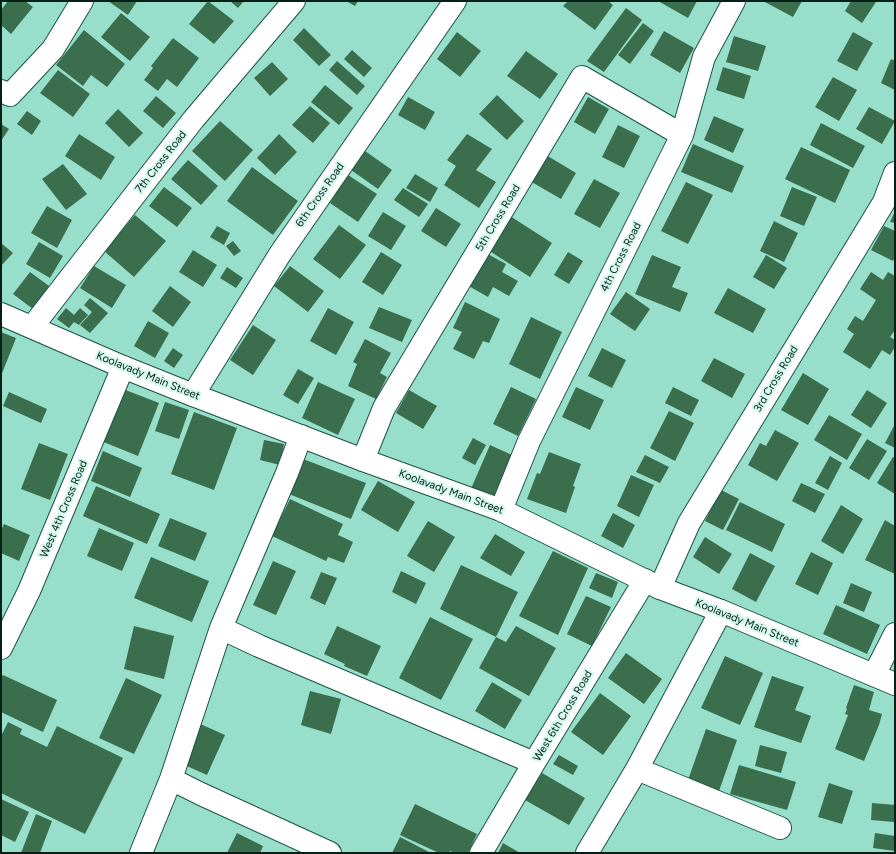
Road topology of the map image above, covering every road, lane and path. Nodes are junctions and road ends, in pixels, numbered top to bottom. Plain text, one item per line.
1 (82, 1) edge
2 (294, 1) edge
3 (455, 1) edge
4 (734, 1) edge
5 (1, 91) edge
6 (682, 135) junction
7 (895, 173) edge
8 (1, 314) edge
9 (32, 327) junction
10 (123, 367) junction
11 (193, 395) junction
12 (301, 436) junction
13 (363, 460) junction
14 (501, 510) junction
15 (653, 584) junction
16 (721, 611) junction
17 (221, 628) junction
18 (895, 634) edge
19 (1, 648) edge
20 (874, 675) junction
21 (895, 684) edge
22 (534, 763) junction
23 (637, 769) junction
24 (171, 779) junction
25 (780, 828) dead end
26 (141, 853) edge
27 (330, 853) edge
28 (481, 853) edge
29 (587, 853) edge

1 - 5 street
2 - 9 street, 7th Cross Road
3 - 11 street, 6th Cross Road
4 - 6 street, 4th Cross Road
6 - 13 street, 5th Cross Road
6 - 14 street, 4th Cross Road
7 - 15 street, 3rd Cross Road
8 - 9 street, Koolavady Main Street
9 - 10 street, Koolavady Main Street
10 - 11 street, Koolavady Main Street
10 - 19 street, West 4th Cross Road
11 - 12 street, Koolavady Main Street
12 - 13 street, Koolavady Main Street
12 - 17 street
13 - 14 street, Koolavady Main Street
14 - 15 street, Koolavady Main Street
15 - 16 street, Koolavady Main Street
15 - 22 street, West 6th Cross Road
16 - 20 street, Koolavady Main Street
16 - 23 street
17 - 22 street
17 - 24 street
18 - 20 street
20 - 21 street, Koolavady Main Street
22 - 28 street, West 6th Cross Road
23 - 25 street
23 - 29 street
24 - 26 street
24 - 27 street

